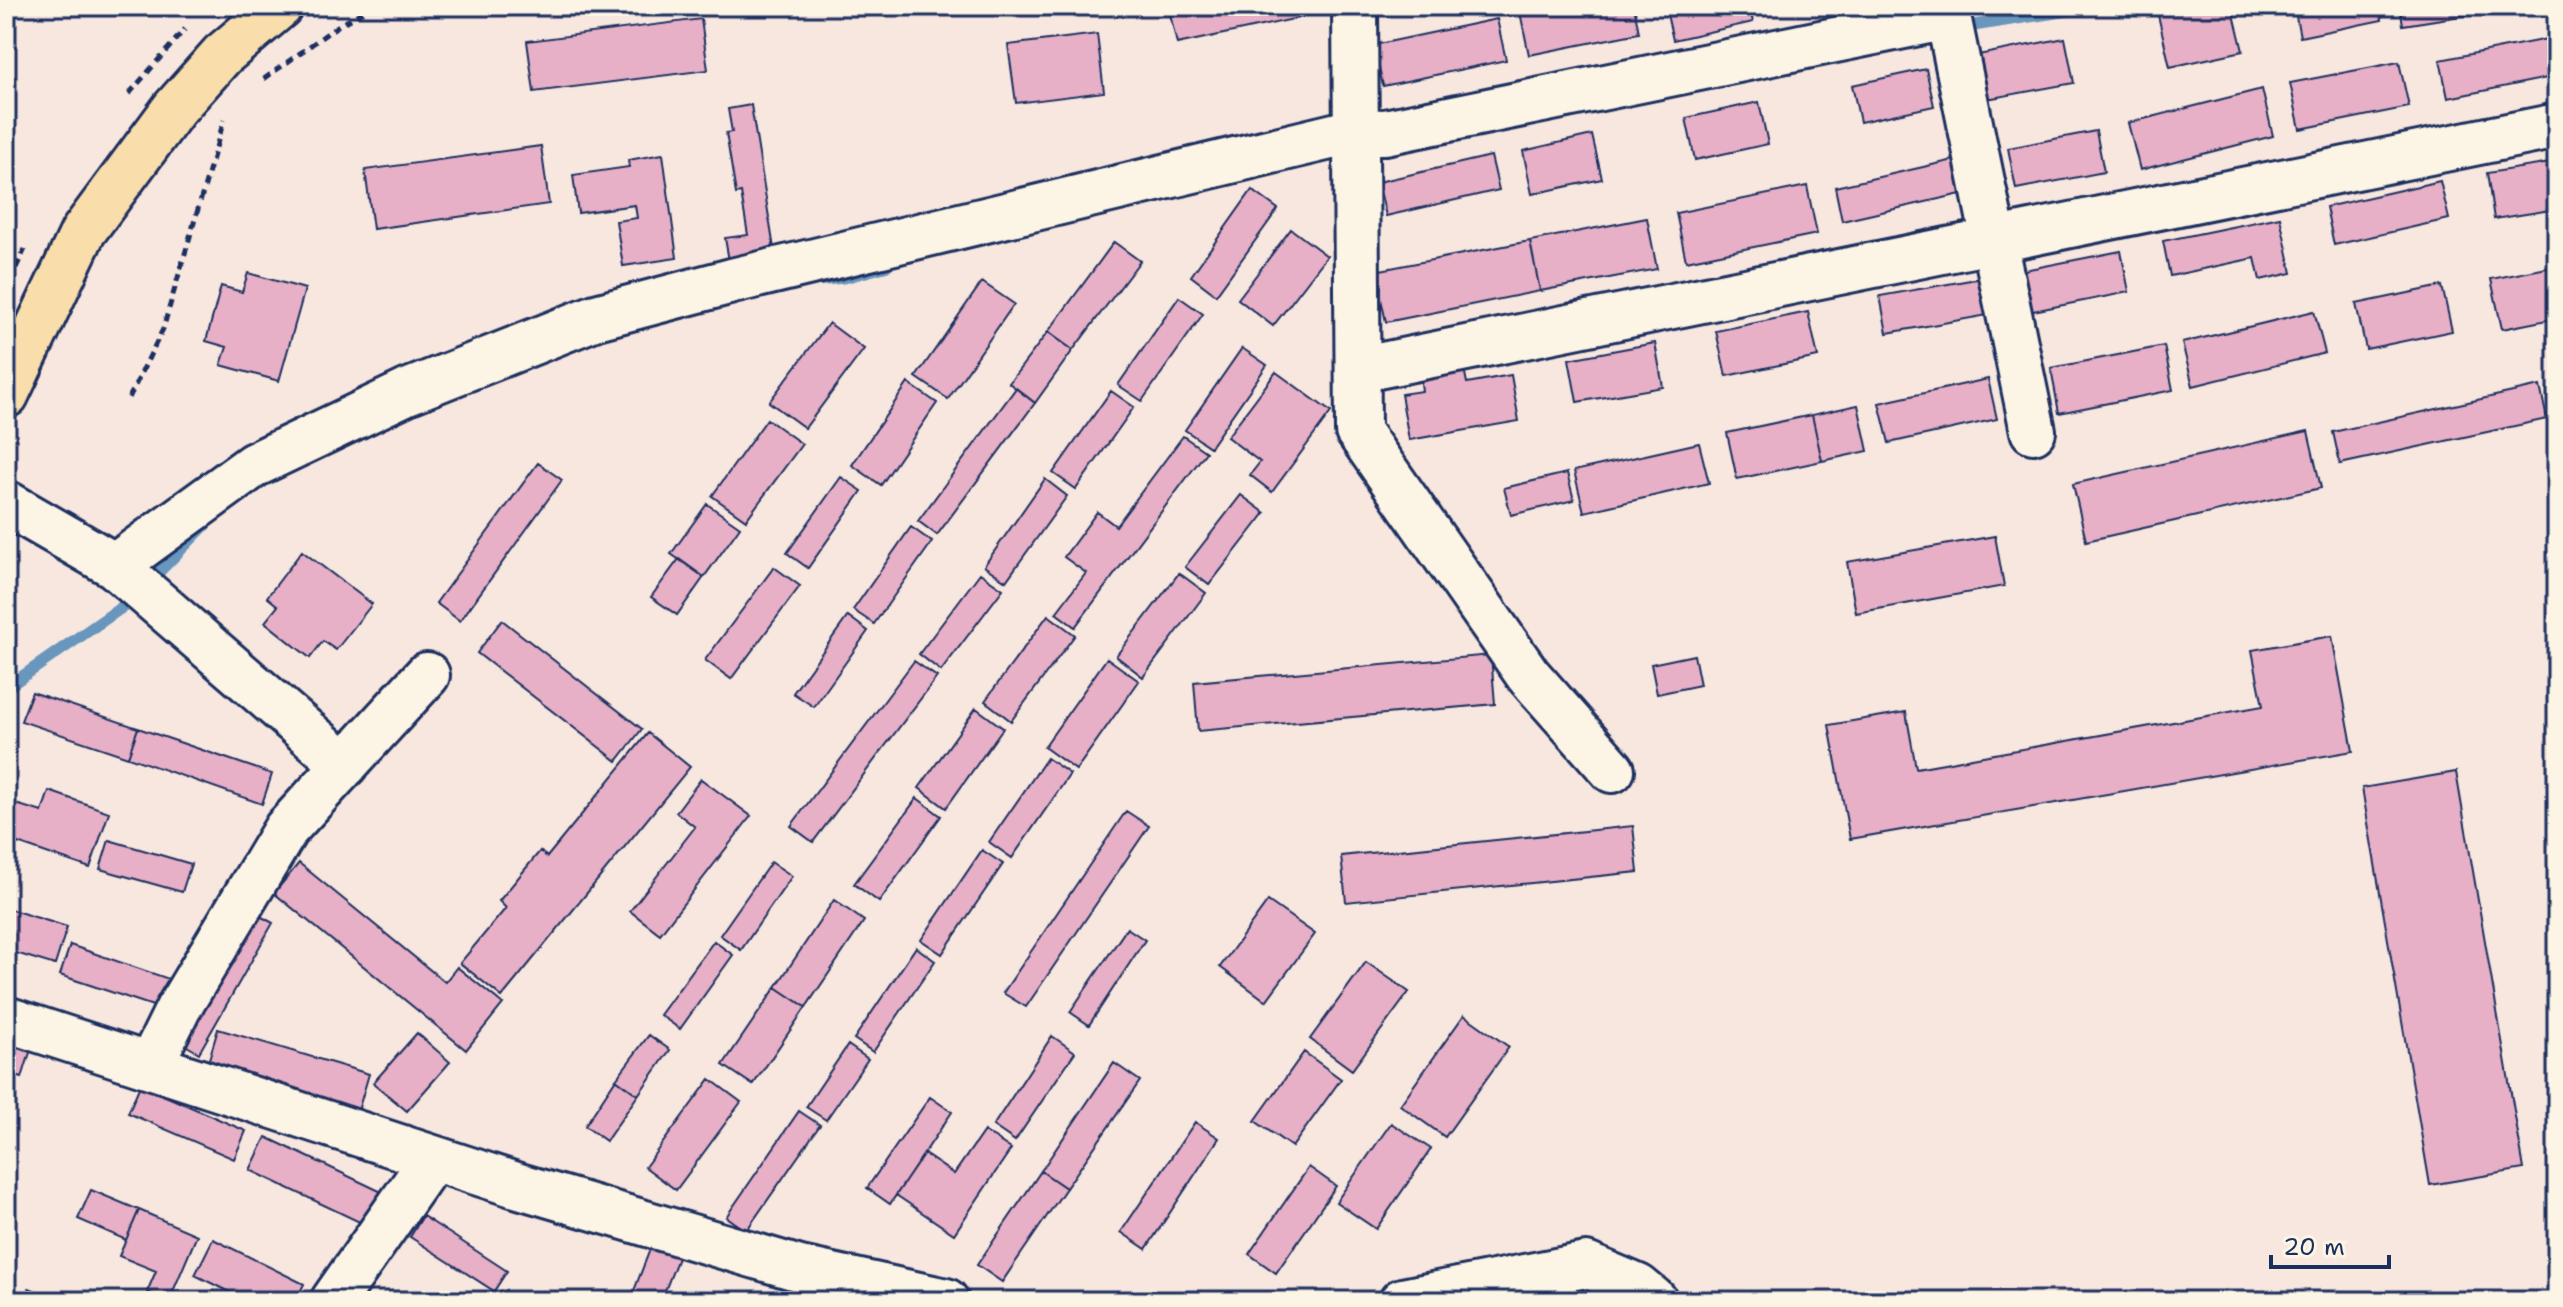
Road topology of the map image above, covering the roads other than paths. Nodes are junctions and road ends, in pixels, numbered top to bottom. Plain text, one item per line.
1 (280, 6) edge
2 (1355, 6) edge
3 (1947, 12) edge
4 (2557, 126) edge
5 (1355, 131) junction
6 (1995, 241) junction
7 (1358, 370) junction
8 (6, 395) edge
9 (2033, 431) dead end
10 (6, 503) edge
11 (115, 566) junction
12 (427, 675) dead end
13 (345, 765) junction
14 (1612, 770) dead end
15 (6, 1019) edge
16 (151, 1064) junction
17 (433, 1158) junction
18 (1595, 1283) edge
19 (333, 1301) edge
20 (946, 1301) edge
21 (1402, 1301) edge
22 (1655, 1301) edge

1 - 8 main road
2 - 5 street
3 - 5 street
3 - 6 street
4 - 6 street
5 - 7 street
5 - 11 street
6 - 7 street
6 - 9 street
7 - 14 street
10 - 11 street
11 - 13 street
12 - 13 street
13 - 16 street
15 - 16 street
16 - 17 street
17 - 19 street
17 - 20 street
18 - 21 street
18 - 22 street

